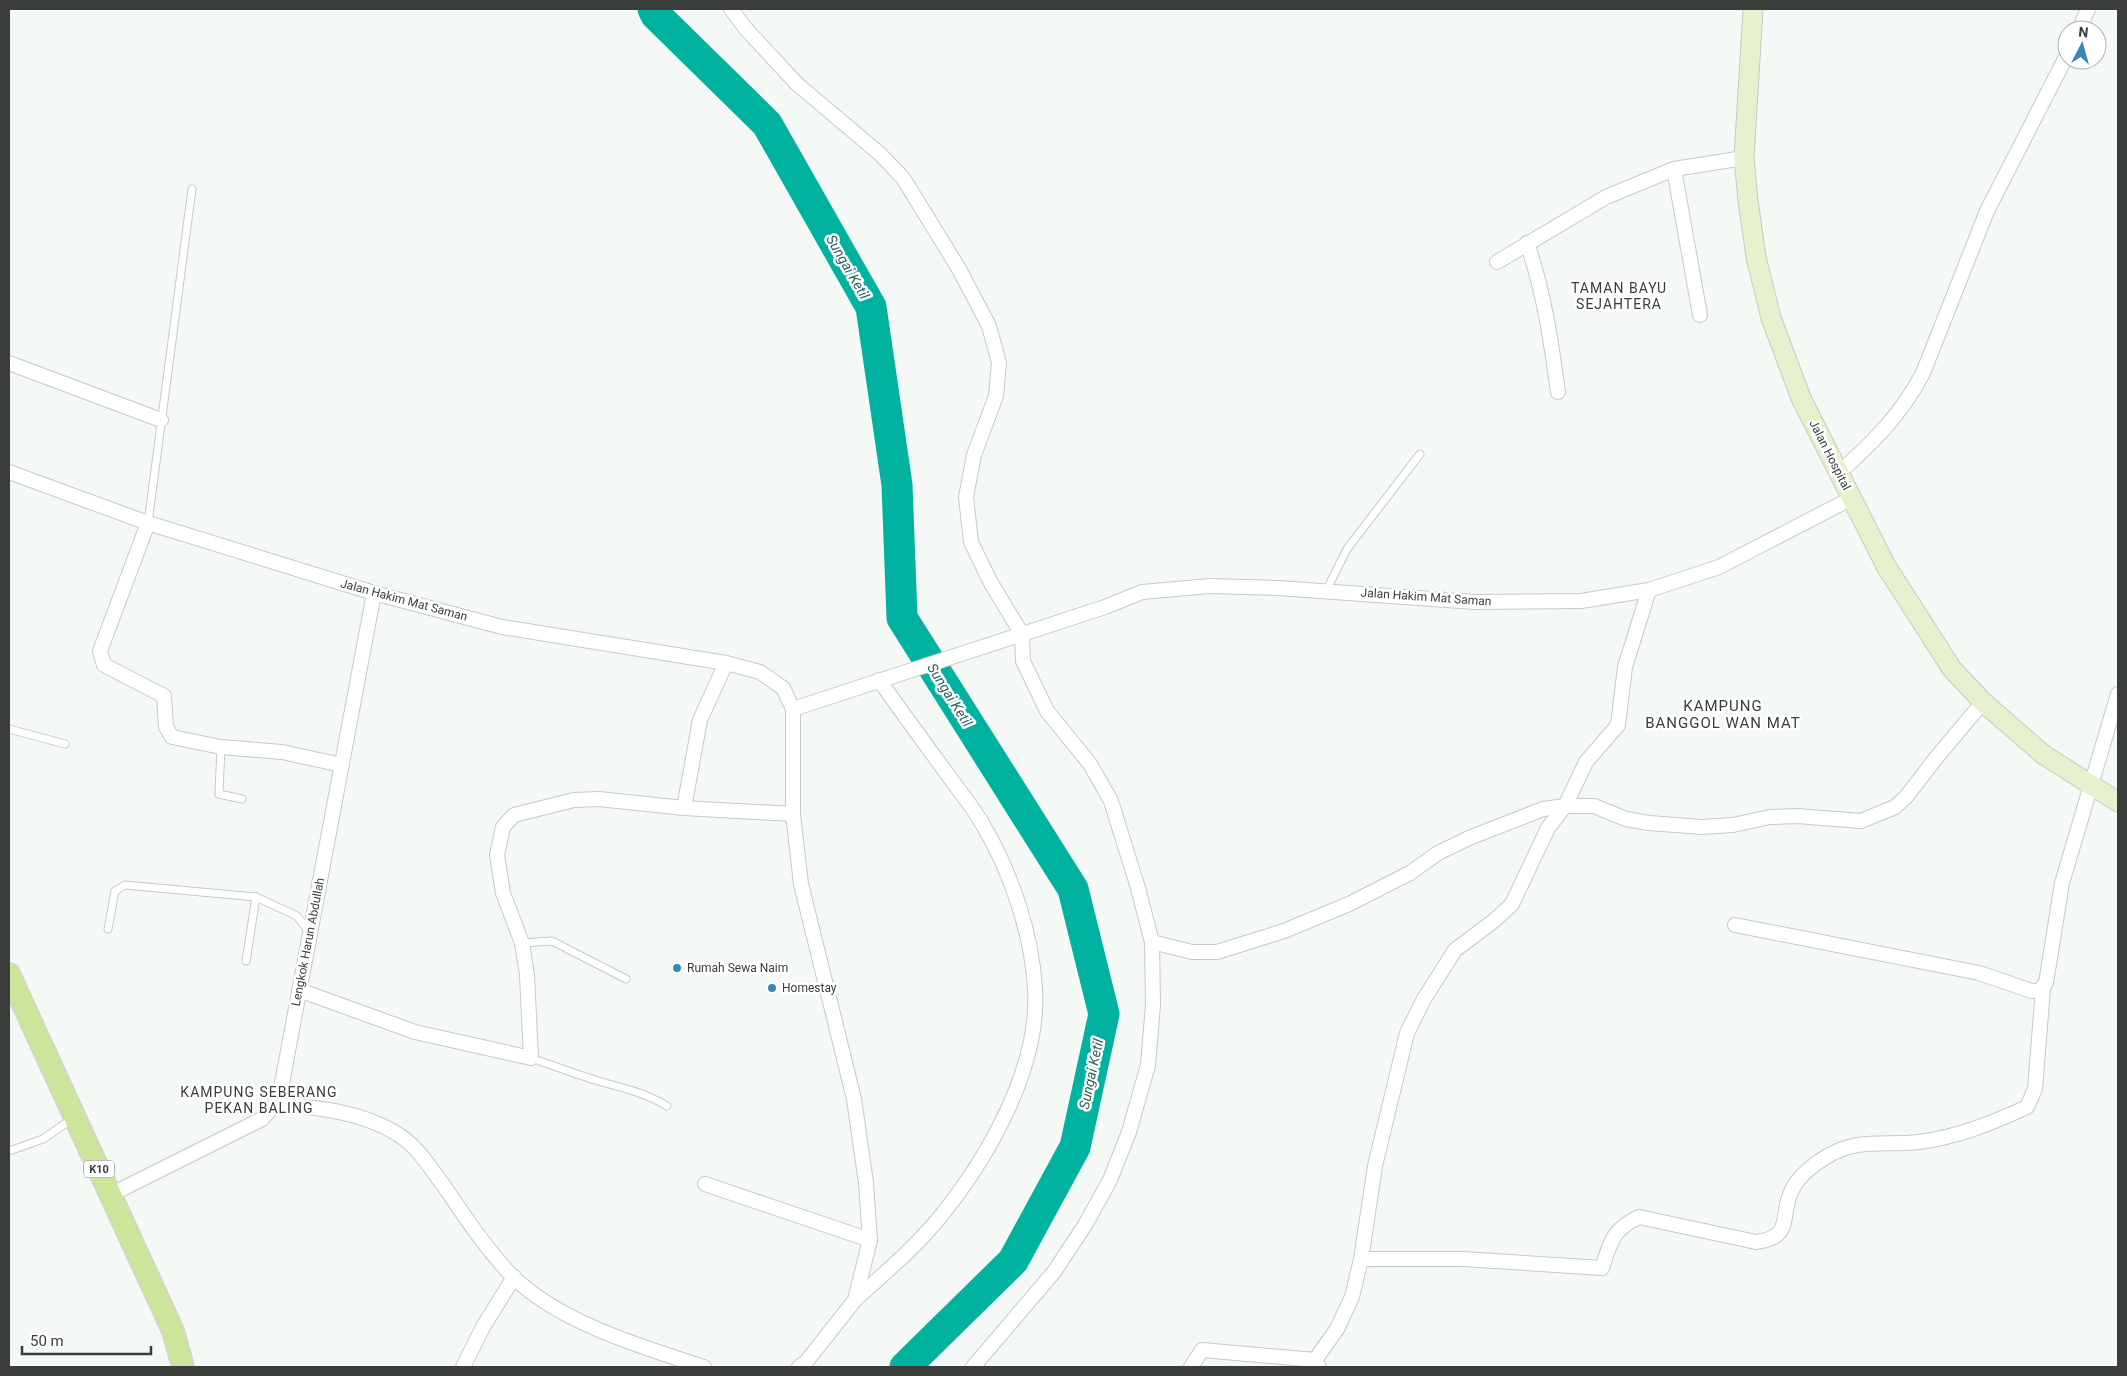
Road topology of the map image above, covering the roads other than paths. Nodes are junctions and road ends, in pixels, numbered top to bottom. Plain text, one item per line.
1 (731, 9) edge
2 (1753, 9) edge
3 (2059, 70) edge
4 (1744, 158) junction
5 (1674, 169) junction
6 (192, 188) dead end
7 (1527, 243) junction
8 (1497, 262) dead end
9 (1700, 315) dead end
10 (9, 363) edge
11 (1558, 392) dead end
12 (161, 420) junction
13 (1420, 454) dead end
14 (9, 472) edge
15 (1839, 473) junction
16 (1852, 498) junction
17 (148, 524) junction
18 (1648, 590) junction
19 (1326, 591) junction
20 (374, 594) junction
21 (1022, 634) junction
22 (726, 663) junction
23 (880, 680) junction
24 (2118, 694) edge
25 (1983, 702) junction
26 (793, 709) junction
27 (9, 729) edge
28 (65, 744) dead end
29 (222, 747) junction
30 (342, 765) junction
31 (2091, 784) junction
32 (242, 799) dead end
33 (2118, 802) edge
34 (1565, 806) junction
35 (684, 808) junction
36 (794, 814) junction
37 (256, 897) junction
38 (1735, 925) dead end
39 (108, 929) dead end
40 (310, 934) junction
41 (1152, 942) junction
42 (522, 943) junction
43 (246, 961) dead end
44 (9, 974) edge
45 (626, 980) dead end
46 (2044, 988) junction
47 (299, 990) junction
48 (530, 1058) junction
49 (275, 1104) junction
50 (667, 1106) dead end
51 (75, 1117) junction
52 (9, 1151) edge
53 (705, 1184) dead end
54 (110, 1195) junction
55 (870, 1240) junction
56 (1361, 1260) junction
57 (514, 1277) junction
58 (855, 1300) junction
59 (1317, 1364) edge
60 (183, 1367) edge
61 (463, 1367) edge
62 (704, 1367) edge
63 (799, 1367) edge
64 (973, 1367) edge
65 (1191, 1367) edge

1 - 21 street
2 - 4 main road, Jalan Hospital
3 - 15 street
4 - 5 street
4 - 15 main road, Jalan Hospital
5 - 7 street
5 - 9 street
6 - 12 lane
7 - 8 street
7 - 11 street
10 - 12 street
12 - 17 lane
13 - 19 lane
14 - 17 street, Jalan Hakim Mat Saman
15 - 16 main road, Jalan Hospital
16 - 18 street, Jalan Hakim Mat Saman
16 - 25 main road, Jalan Hospital
17 - 20 street, Jalan Hakim Mat Saman
17 - 29 street
18 - 19 street, Jalan Hakim Mat Saman
18 - 34 street
19 - 21 street, Jalan Hakim Mat Saman
20 - 22 street, Jalan Hakim Mat Saman
20 - 30 street, Lengkok Harun Abdullah
21 - 23 street, Jalan Hakim Mat Saman
21 - 41 street
22 - 26 street, Jalan Hakim Mat Saman
22 - 35 street
23 - 26 street, Jalan Hakim Mat Saman
23 - 58 street
24 - 31 street
25 - 31 main road, Jalan Hospital
25 - 34 street
26 - 36 street
27 - 28 lane
29 - 30 street
29 - 32 lane
30 - 40 street, Lengkok Harun Abdullah
31 - 33 main road, Jalan Hospital
31 - 46 street
34 - 41 street
34 - 56 street
35 - 36 street
35 - 42 street
36 - 55 street
37 - 39 lane
37 - 40 lane
37 - 43 lane
38 - 46 street
40 - 47 street, Lengkok Harun Abdullah
41 - 64 street
42 - 45 lane
42 - 48 street
44 - 51 main road, K10
46 - 56 street
47 - 48 street
47 - 49 street, Lengkok Harun Abdullah
48 - 50 lane
49 - 54 street, Lengkok Harun Abdullah
49 - 57 street
51 - 52 lane
51 - 54 main road, K10
53 - 55 street
54 - 60 main road, K10
55 - 58 street
56 - 59 street
57 - 61 street
57 - 62 street
58 - 63 street
59 - 65 street

